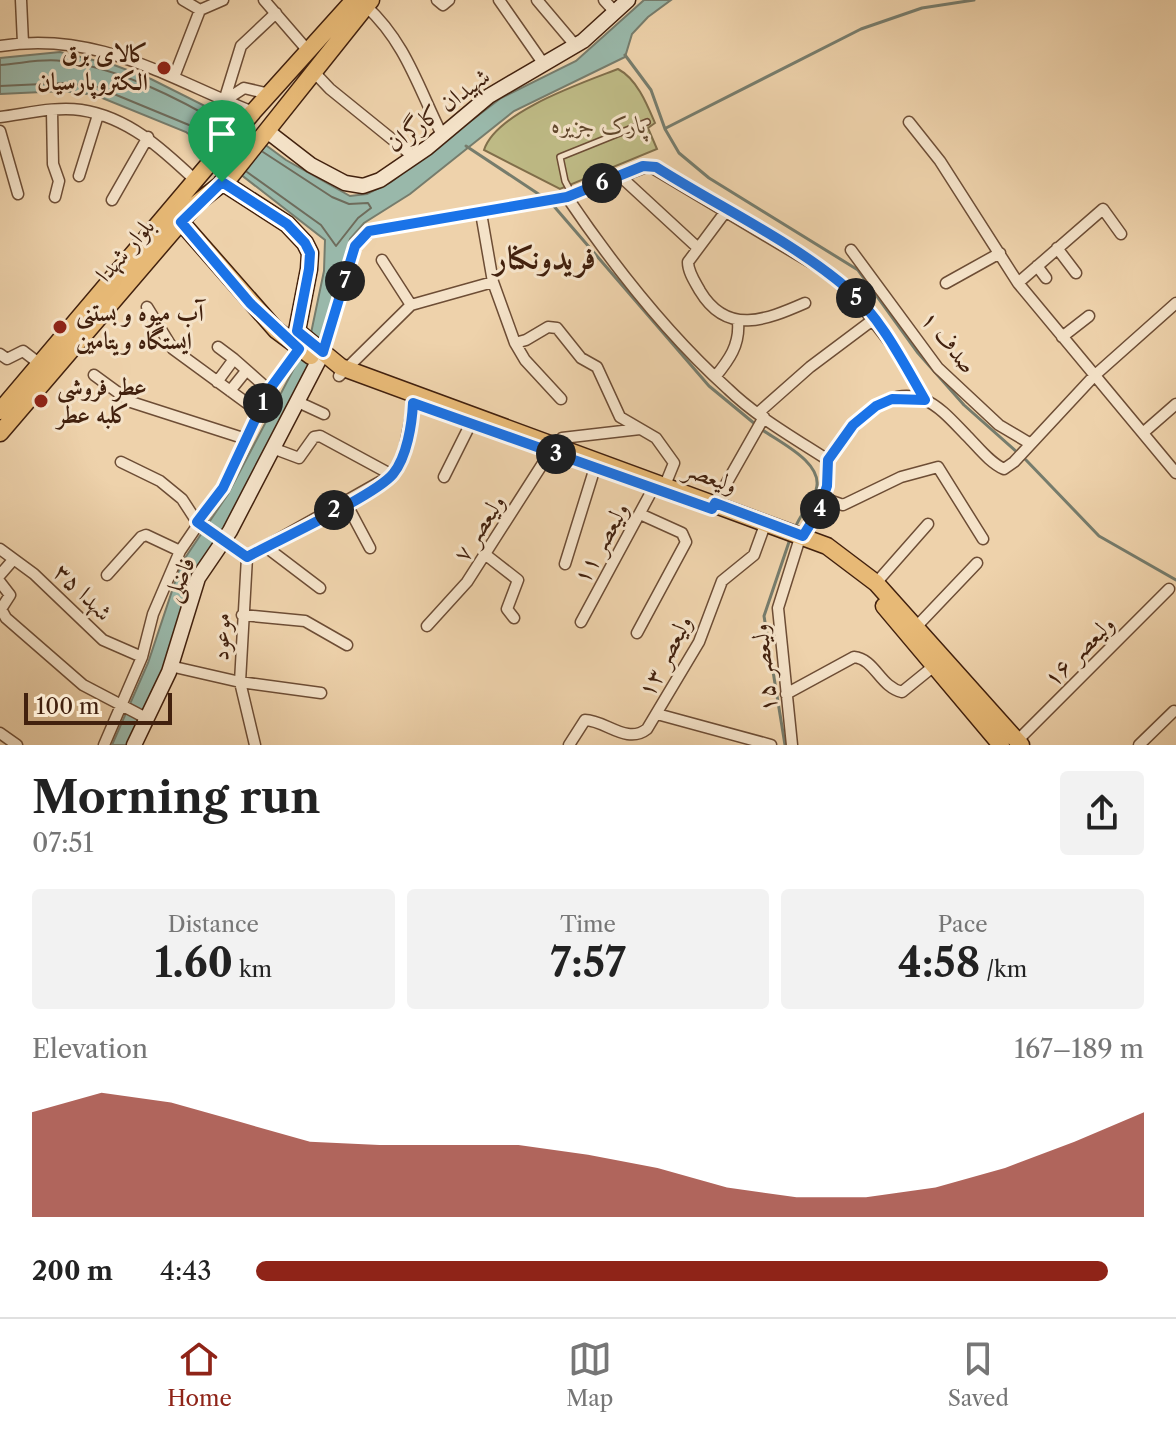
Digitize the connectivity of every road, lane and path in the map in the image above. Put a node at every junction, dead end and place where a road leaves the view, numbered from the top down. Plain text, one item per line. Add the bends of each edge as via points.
1 (21, 0) edge
2 (183, 0) edge
3 (223, 0) edge
4 (264, 0) edge
5 (437, 0) edge
6 (449, 0) edge
7 (499, 0) edge
8 (537, 0) edge
9 (604, 0) edge
10 (628, 0) edge
11 (355, 3) edge
12 (200, 10) junction
13 (615, 12) junction
14 (276, 13) junction
15 (23, 43) junction
16 (575, 45) junction
17 (0, 46) edge
18 (309, 52) junction
19 (543, 63) junction
20 (312, 70) junction
21 (174, 77) junction
22 (270, 94) junction
23 (224, 101) junction
24 (52, 111) junction
25 (253, 112) junction
26 (98, 115) junction
27 (0, 117) edge
28 (647, 122) dead end
29 (909, 122) dead end
30 (0, 131) edge
31 (267, 131) junction
32 (442, 135) junction
33 (148, 137) junction
34 (414, 157) junction
35 (200, 174) junction
36 (79, 176) dead end
37 (620, 176) junction
38 (226, 179) junction
39 (18, 194) dead end
40 (570, 196) junction
41 (55, 197) dead end
42 (112, 200) dead end
43 (726, 211) junction
44 (481, 213) junction
45 (181, 222) junction
46 (1121, 234) dead end
47 (698, 248) junction
48 (1057, 248) junction
49 (851, 250) dead end
50 (1000, 253) junction
51 (382, 260) dead end
52 (1037, 266) junction
53 (1076, 273) dead end
54 (1046, 278) dead end
55 (493, 282) junction
56 (946, 283) dead end
57 (1018, 283) junction
58 (805, 303) dead end
59 (1176, 303) edge
60 (303, 304) junction
61 (411, 305) junction
62 (147, 307) dead end
63 (1089, 316) dead end
64 (874, 319) junction
65 (738, 322) junction
66 (272, 325) junction
67 (77, 332) junction
68 (1062, 337) junction
69 (515, 343) junction
70 (218, 347) dead end
71 (312, 352) junction
72 (0, 354) edge
73 (234, 359) junction
74 (40, 364) junction
75 (246, 371) junction
76 (342, 373) junction
77 (94, 375) dead end
78 (1094, 376) junction
79 (715, 377) junction
80 (217, 382) junction
81 (269, 390) junction
82 (230, 391) junction
83 (561, 399) dead end
84 (414, 400) junction
85 (925, 400) junction
86 (298, 402) junction
87 (1176, 404) edge
88 (0, 411) edge
89 (259, 412) junction
90 (324, 414) dead end
91 (761, 417) junction
92 (473, 420) junction
93 (642, 428) junction
94 (1144, 432) junction
95 (0, 433) edge
96 (246, 439) junction
97 (555, 445) junction
98 (1028, 447) junction
99 (275, 449) junction
100 (828, 460) junction
101 (121, 462) dead end
102 (596, 464) junction
103 (1176, 473) edge
104 (392, 475) junction
105 (444, 477) dead end
106 (659, 487) junction
107 (823, 498) junction
108 (346, 503) junction
109 (713, 506) junction
110 (640, 514) junction
111 (197, 522) junction
112 (928, 524) dead end
113 (765, 525) junction
114 (795, 536) junction
115 (983, 539) dead end
116 (223, 541) junction
117 (266, 547) junction
118 (370, 548) dead end
119 (0, 549) edge
120 (180, 551) junction
121 (486, 555) junction
122 (247, 557) junction
123 (13, 560) junction
124 (977, 563) dead end
125 (565, 564) dead end
126 (0, 575) edge
127 (107, 575) dead end
128 (0, 582) edge
129 (876, 583) junction
130 (320, 588) dead end
131 (1169, 589) dead end
132 (242, 615) junction
133 (514, 618) dead end
134 (581, 622) dead end
135 (427, 626) dead end
136 (917, 626) junction
137 (637, 633) dead end
138 (347, 645) dead end
139 (142, 657) junction
140 (170, 666) junction
141 (934, 666) junction
142 (240, 682) junction
143 (321, 693) dead end
144 (786, 694) junction
145 (121, 705) junction
146 (1174, 711) dead end
147 (657, 714) junction
148 (146, 718) junction
149 (0, 733) edge
150 (139, 742) edge
151 (1013, 744) edge
152 (17, 745) edge
153 (104, 745) edge
154 (255, 745) edge
155 (569, 745) edge
156 (771, 745) edge
157 (792, 745) edge
158 (1139, 745) edge

1 - 15 street
2 - 12 street
3 - 12 street
4 - 14 street
5 - 6 street via 443,5
7 - 19 street
8 - 16 street
9 - 13 street
10 - 13 street, شهیدان کارگران
11 - 18 main road, بلوار شهدا
11 - 20 main road, بلوار شهدا
11 - 32 street via 389,27 403,47
12 - 21 street
13 - 16 street, شهیدان کارگران
14 - 18 street
14 - 23 street via 241,46
15 - 17 street
15 - 21 street via 68,42 118,54
16 - 19 street, شهیدان کارگران
18 - 22 main road, بلوار شهدا
19 - 32 street, شهیدان کارگران via 489,96
20 - 31 main road, بلوار شهدا
20 - 34 street
21 - 23 street
22 - 23 street via 244,88
22 - 25 main road, بلوار شهدا
23 - 25 street
24 - 26 street via 80,109
24 - 27 street
24 - 41 street via 53,164 59,181
25 - 35 main road, بلوار شهدا
26 - 33 street
26 - 36 street
28 - 40 lane via 560,157
29 - 50 street
30 - 39 street
31 - 34 street, شهیدان کارگران via 345,183 363,186 380,180
31 - 38 main road, بلوار شهدا
32 - 34 street, شهیدان کارگران
33 - 35 street
33 - 42 street
35 - 67 main road, بلوار شهدا
37 - 40 street
37 - 43 street via 643,166 656,167
37 - 47 street
38 - 45 main road, بلوار شهدا
38 - 60 main road via 300,234 310,253
40 - 44 street
40 - 79 street via 624,274
43 - 47 street
43 - 64 street via 820,268
44 - 55 street
44 - 71 street via 361,236
45 - 66 main road, ولیعصر
45 - 67 main road, بلوار شهدا
46 - 48 street via 1103,209
47 - 65 street via 688,262 691,274 723,317
48 - 52 street
48 - 53 street
49 - 98 street, صدف ۱ via 938,368
50 - 56 street
50 - 57 street
51 - 61 street
52 - 54 street
52 - 57 street
55 - 61 street
55 - 69 street
57 - 68 street
58 - 65 street via 768,320
59 - 78 street
60 - 66 main road via 290,319
60 - 71 main road via 297,331
61 - 76 street
62 - 80 street via 173,349
63 - 68 street
64 - 85 street
64 - 91 street via 810,367
65 - 79 street via 731,358
66 - 71 main road, ولیعصر
67 - 74 main road, بلوار شهدا
67 - 95 main road, بلوار شهدا
68 - 78 street
69 - 83 street
69 - 93 street via 557,328 601,373 620,417
70 - 73 street
71 - 76 main road, ولیعصر
71 - 81 street
71 - 86 street, فاضلی
72 - 74 street via 7,359 23,351
73 - 75 street
73 - 80 street
74 - 88 main road, بلوار شهدا
75 - 81 street
75 - 82 street
76 - 84 main road, ولیعصر
77 - 96 street via 131,402
78 - 94 street
78 - 98 street
79 - 91 street
80 - 82 street
81 - 89 street
82 - 89 street
84 - 92 main road, ولیعصر
84 - 104 street via 403,457
85 - 98 street via 999,467 1004,469
85 - 100 street via 906,397 876,406 853,425
86 - 90 street
86 - 99 street, فاضلی
87 - 94 street
89 - 96 street
91 - 100 street
91 - 109 street
92 - 97 main road, ولیعصر
92 - 105 street
93 - 97 street
93 - 106 street via 674,463
94 - 103 street
96 - 111 street via 223,488
97 - 102 main road, ولیعصر
97 - 121 street, ولیعصر ۷
99 - 104 street via 299,458 320,436
99 - 116 street, فاضلی
100 - 107 street
101 - 111 street via 160,481 182,499
102 - 106 main road, ولیعصر
102 - 125 street
104 - 108 street
106 - 109 main road, ولیعصر
106 - 110 street, ولیعصر ۱۱
107 - 114 street, ولیعصر ۱۵
107 - 115 street via 843,505 901,477 938,467
108 - 117 street
108 - 118 street
109 - 113 main road, ولیعصر
110 - 134 street, ولیعصر ۱۱
110 - 137 street via 682,533 686,542
111 - 116 street
111 - 120 street
112 - 129 street
113 - 114 main road, ولیعصر
113 - 147 street, ولیعصر ۱۳ via 754,555 722,581 699,642
114 - 129 main road, ولیعصر via 853,563
114 - 141 main road, ولیعصر via 848,568
114 - 144 street, ولیعصر ۱۵ via 778,608
116 - 122 street
116 - 140 street, فاضلی via 198,578
117 - 122 street
117 - 130 street
119 - 123 street, شهدا ۳۵
120 - 127 street via 146,535
120 - 139 street via 153,614
121 - 133 street via 518,580 507,609
121 - 135 street, ولیعصر ۷
122 - 132 street, موعود
123 - 126 street
123 - 139 street, شهدا ۳۵ via 103,640
124 - 136 street
128 - 145 street via 10,593 1,609 6,618 83,685
129 - 136 main road, ولیعصر
131 - 151 street, ولیعصر ۱۶
132 - 138 street via 305,621
132 - 142 street, موعود
136 - 151 main road, ولیعصر
139 - 145 street
140 - 142 street
140 - 148 street, فاضلی
141 - 144 street via 902,692 888,686 865,659 854,657
141 - 151 main road, ولیعصر
142 - 143 street
142 - 154 street, موعود
144 - 157 street, ولیعصر ۱۵
145 - 148 street
145 - 153 street
146 - 158 street
147 - 155 street, ولیعصر ۱۳ via 647,729 633,735 585,720
147 - 156 street
148 - 150 street, فاضلی
149 - 152 street

